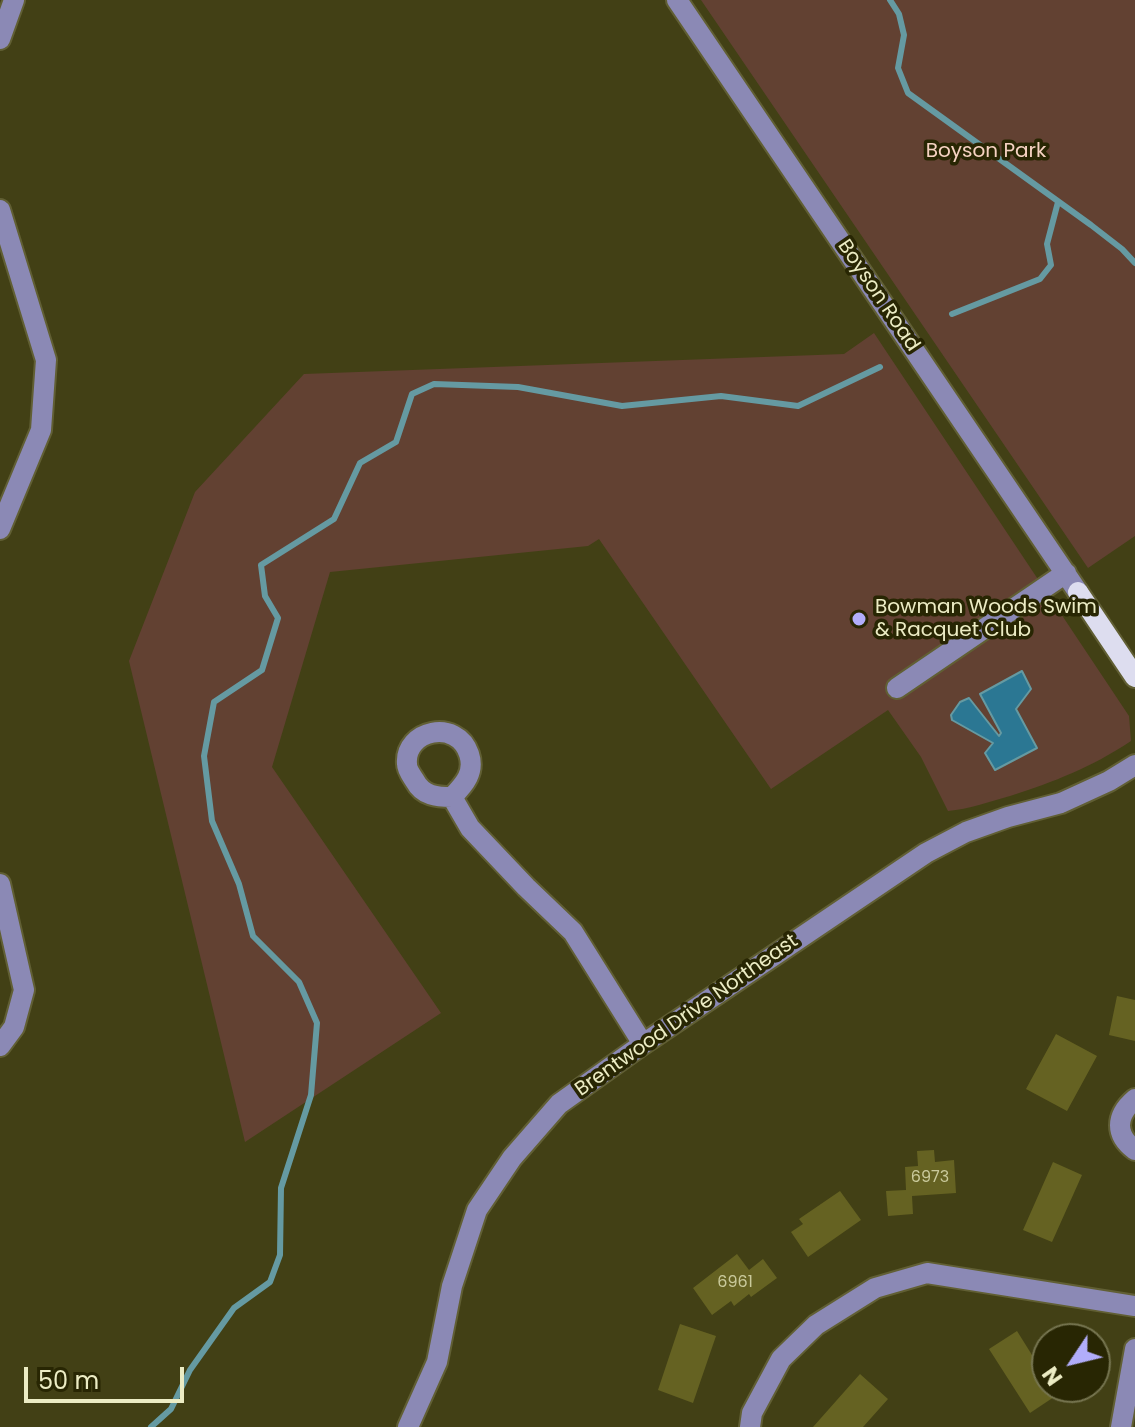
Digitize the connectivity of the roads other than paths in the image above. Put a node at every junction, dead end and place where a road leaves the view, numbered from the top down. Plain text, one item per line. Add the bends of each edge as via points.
1 (14, 0) edge
2 (677, 0) edge
3 (0, 39) edge
4 (0, 210) edge
5 (0, 529) edge
6 (1066, 573) junction
7 (1078, 592) joint
8 (1135, 677) edge
9 (897, 688) dead end
10 (1135, 765) edge
11 (452, 797) dead end
12 (0, 884) edge
13 (643, 1044) junction
14 (0, 1046) edge
15 (1135, 1099) edge
16 (1135, 1150) edge
17 (1135, 1306) edge
18 (1135, 1349) edge
19 (408, 1427) edge
20 (750, 1427) edge
21 (1121, 1427) edge

1 - 3 street
2 - 6 street, Boyson Road
4 - 5 street via 46,360 41,430
6 - 7 street, Boyson Road
6 - 9 street
7 - 8 main road
10 - 13 street, Brentwood Drive Northeast via 1061,803 966,832 926,853
11 - 13 street via 470,828 573,932
12 - 14 street via 24,990 14,1027
13 - 19 street, Brentwood Drive Northeast via 559,1104 512,1158 477,1210 452,1286 437,1362
15 - 16 street via 1124,1108 1120,1125 1123,1140
17 - 20 street via 927,1273 875,1288 816,1325 781,1359
18 - 21 street

